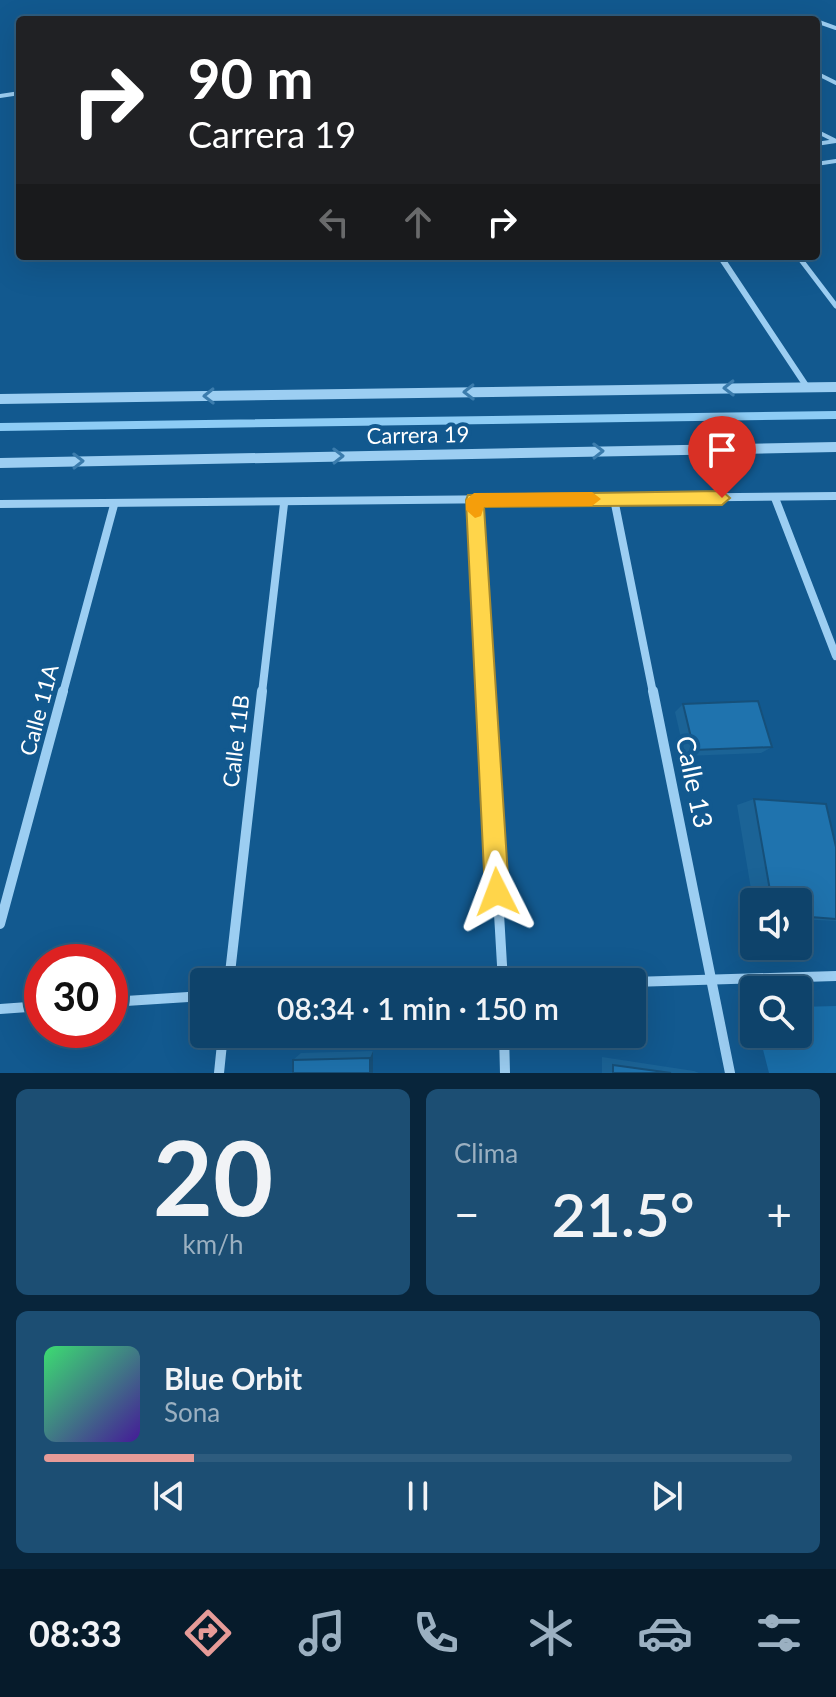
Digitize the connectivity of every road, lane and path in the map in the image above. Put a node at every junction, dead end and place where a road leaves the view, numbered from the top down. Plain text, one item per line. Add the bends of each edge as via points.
1 (723, 260) edge
2 (801, 260) edge
3 (836, 306) edge
4 (807, 387) junction
5 (836, 387) edge
6 (0, 399) edge
7 (836, 447) edge
8 (0, 463) edge
9 (836, 496) edge
10 (775, 498) junction
11 (614, 499) junction
12 (474, 500) junction
13 (0, 504) edge
14 (284, 504) junction
15 (114, 505) junction
16 (836, 656) edge
17 (0, 924) edge
18 (231, 968) edge
19 (502, 968) edge
20 (836, 976) edge
21 (712, 978) junction
22 (646, 981) edge
23 (190, 997) edge
24 (128, 1001) edge
25 (24, 1007) edge
26 (0, 1009) edge
27 (222, 1048) edge
28 (504, 1048) edge
29 (219, 1073) edge
30 (505, 1073) edge
31 (730, 1073) edge

1 - 4 street
2 - 3 lane
4 - 5 street, Carrera 19
4 -> 6 street, Carrera 19
8 -> 7 street, Carrera 19
9 - 10 street
10 - 11 street
10 - 16 street
11 - 12 street
11 - 21 street, Calle 13
12 - 14 street
12 - 19 street
13 - 15 street
14 - 15 street
14 - 18 street, Calle 11B
15 - 17 street, Calle 11A
20 - 21 street
21 - 22 street
21 - 31 street, Calle 13
23 - 24 street
25 - 26 street
27 - 29 street
28 - 30 street

